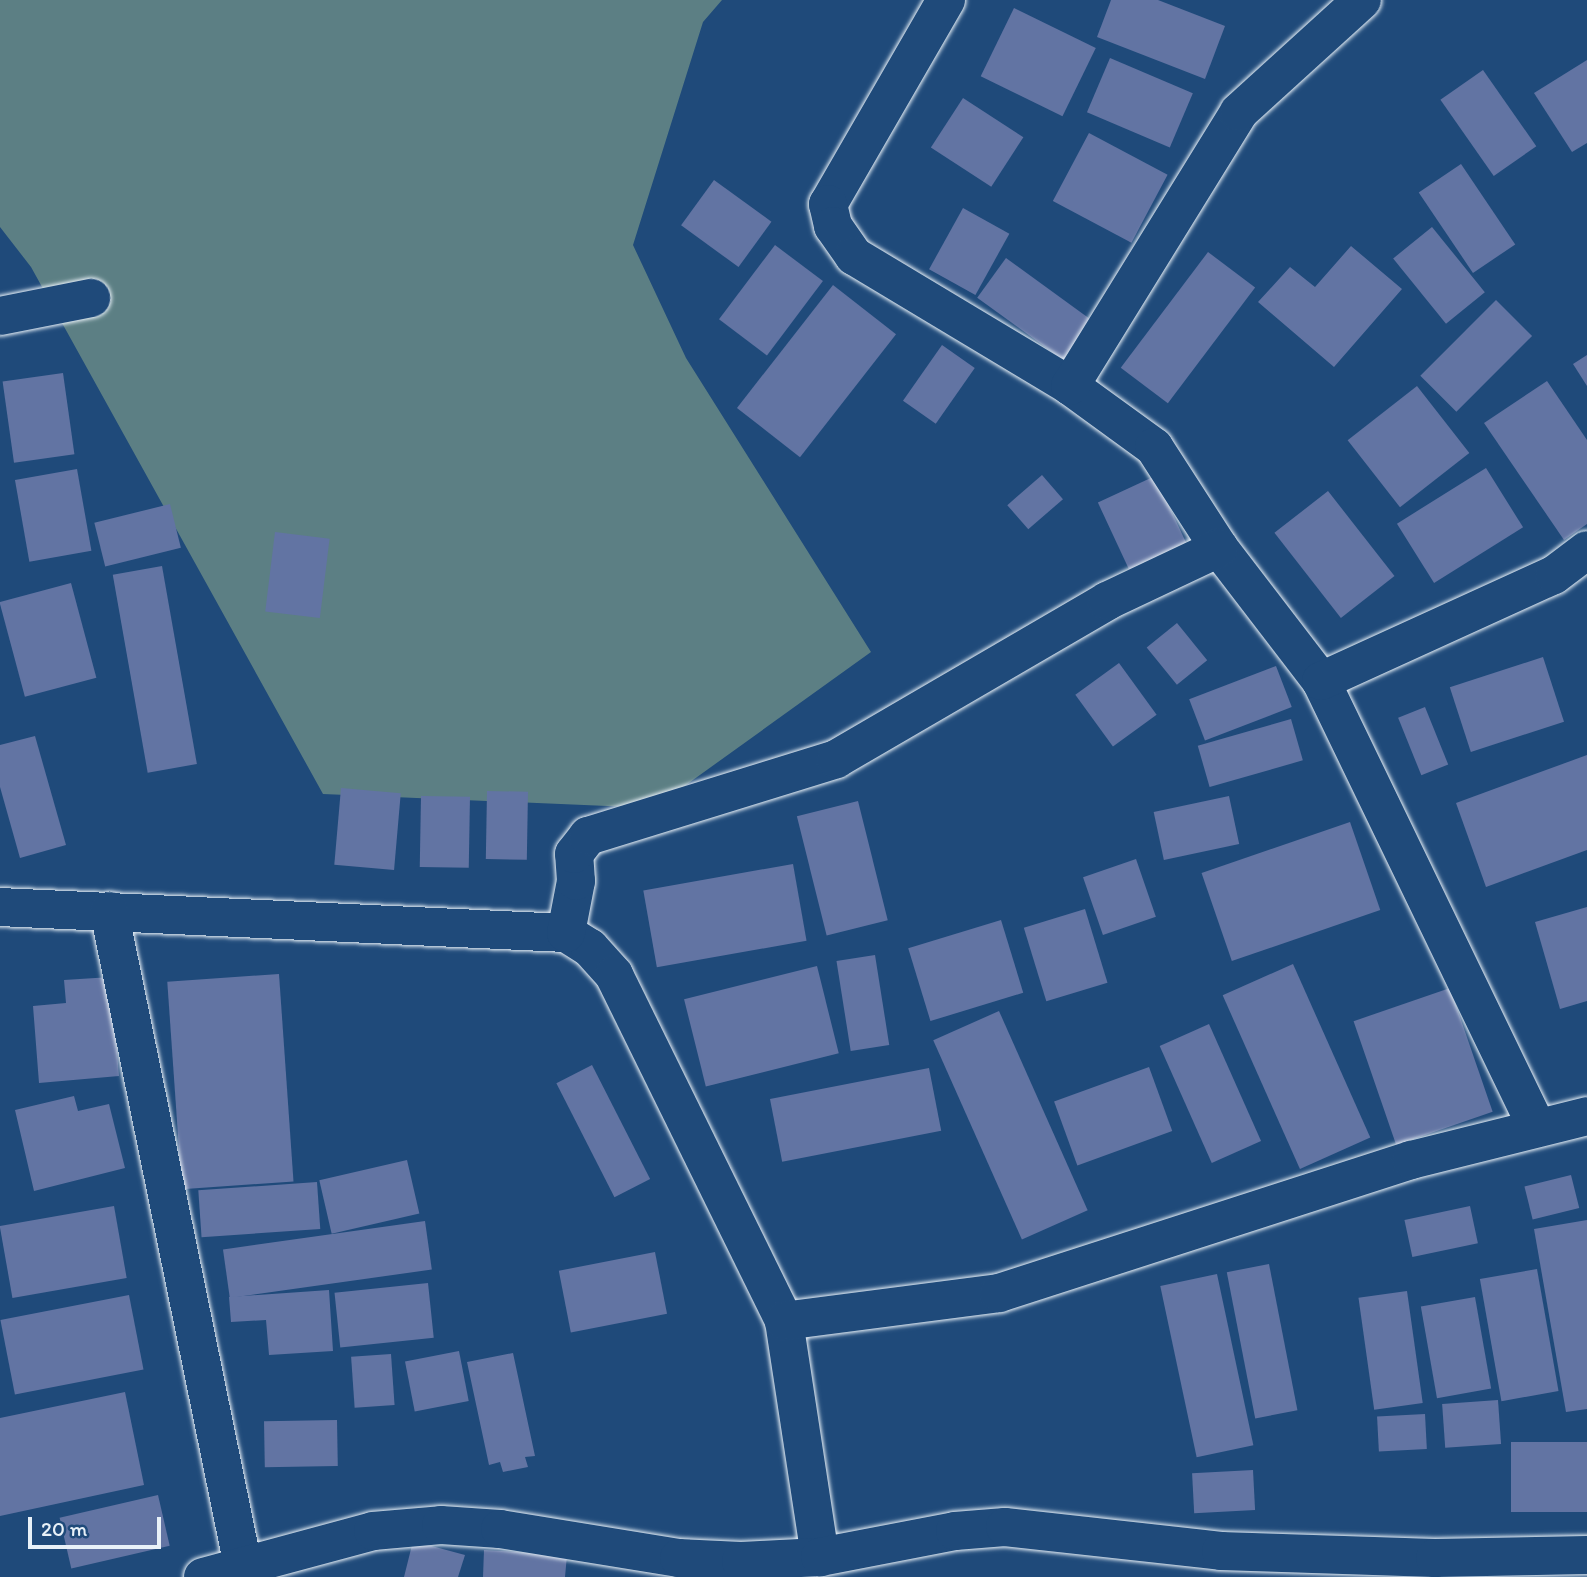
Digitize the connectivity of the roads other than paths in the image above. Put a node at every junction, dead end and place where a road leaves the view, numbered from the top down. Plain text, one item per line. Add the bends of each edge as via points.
1 (946, 0) edge
2 (1362, 0) edge
3 (91, 298) dead end
4 (0, 316) edge
5 (1070, 386) junction
6 (1219, 548) junction
7 (1587, 550) edge
8 (1321, 681) junction
9 (0, 907) edge
10 (109, 911) junction
11 (566, 933) junction
12 (1587, 1116) edge
13 (1536, 1126) junction
14 (784, 1321) junction
15 (1587, 1555) edge
16 (820, 1557) junction
17 (243, 1566) junction
18 (203, 1577) edge

1 - 5 street via 828,204 833,226 854,256
2 - 5 street via 1239,112
3 - 4 street
5 - 6 street via 1154,447
6 - 8 street
6 - 11 street via 1107,601 836,759 589,836 574,854 576,880
7 - 8 street via 1554,575
8 - 13 street
9 - 10 street
10 - 11 street
10 - 17 street
11 - 14 street via 590,948 614,975
12 - 13 street
13 - 14 street via 1410,1160 999,1293
14 - 16 street
15 - 16 street via 1435,1558 1221,1552 1005,1527 955,1531
16 - 17 street via 679,1558 500,1529 441,1525 373,1531
17 - 18 street

